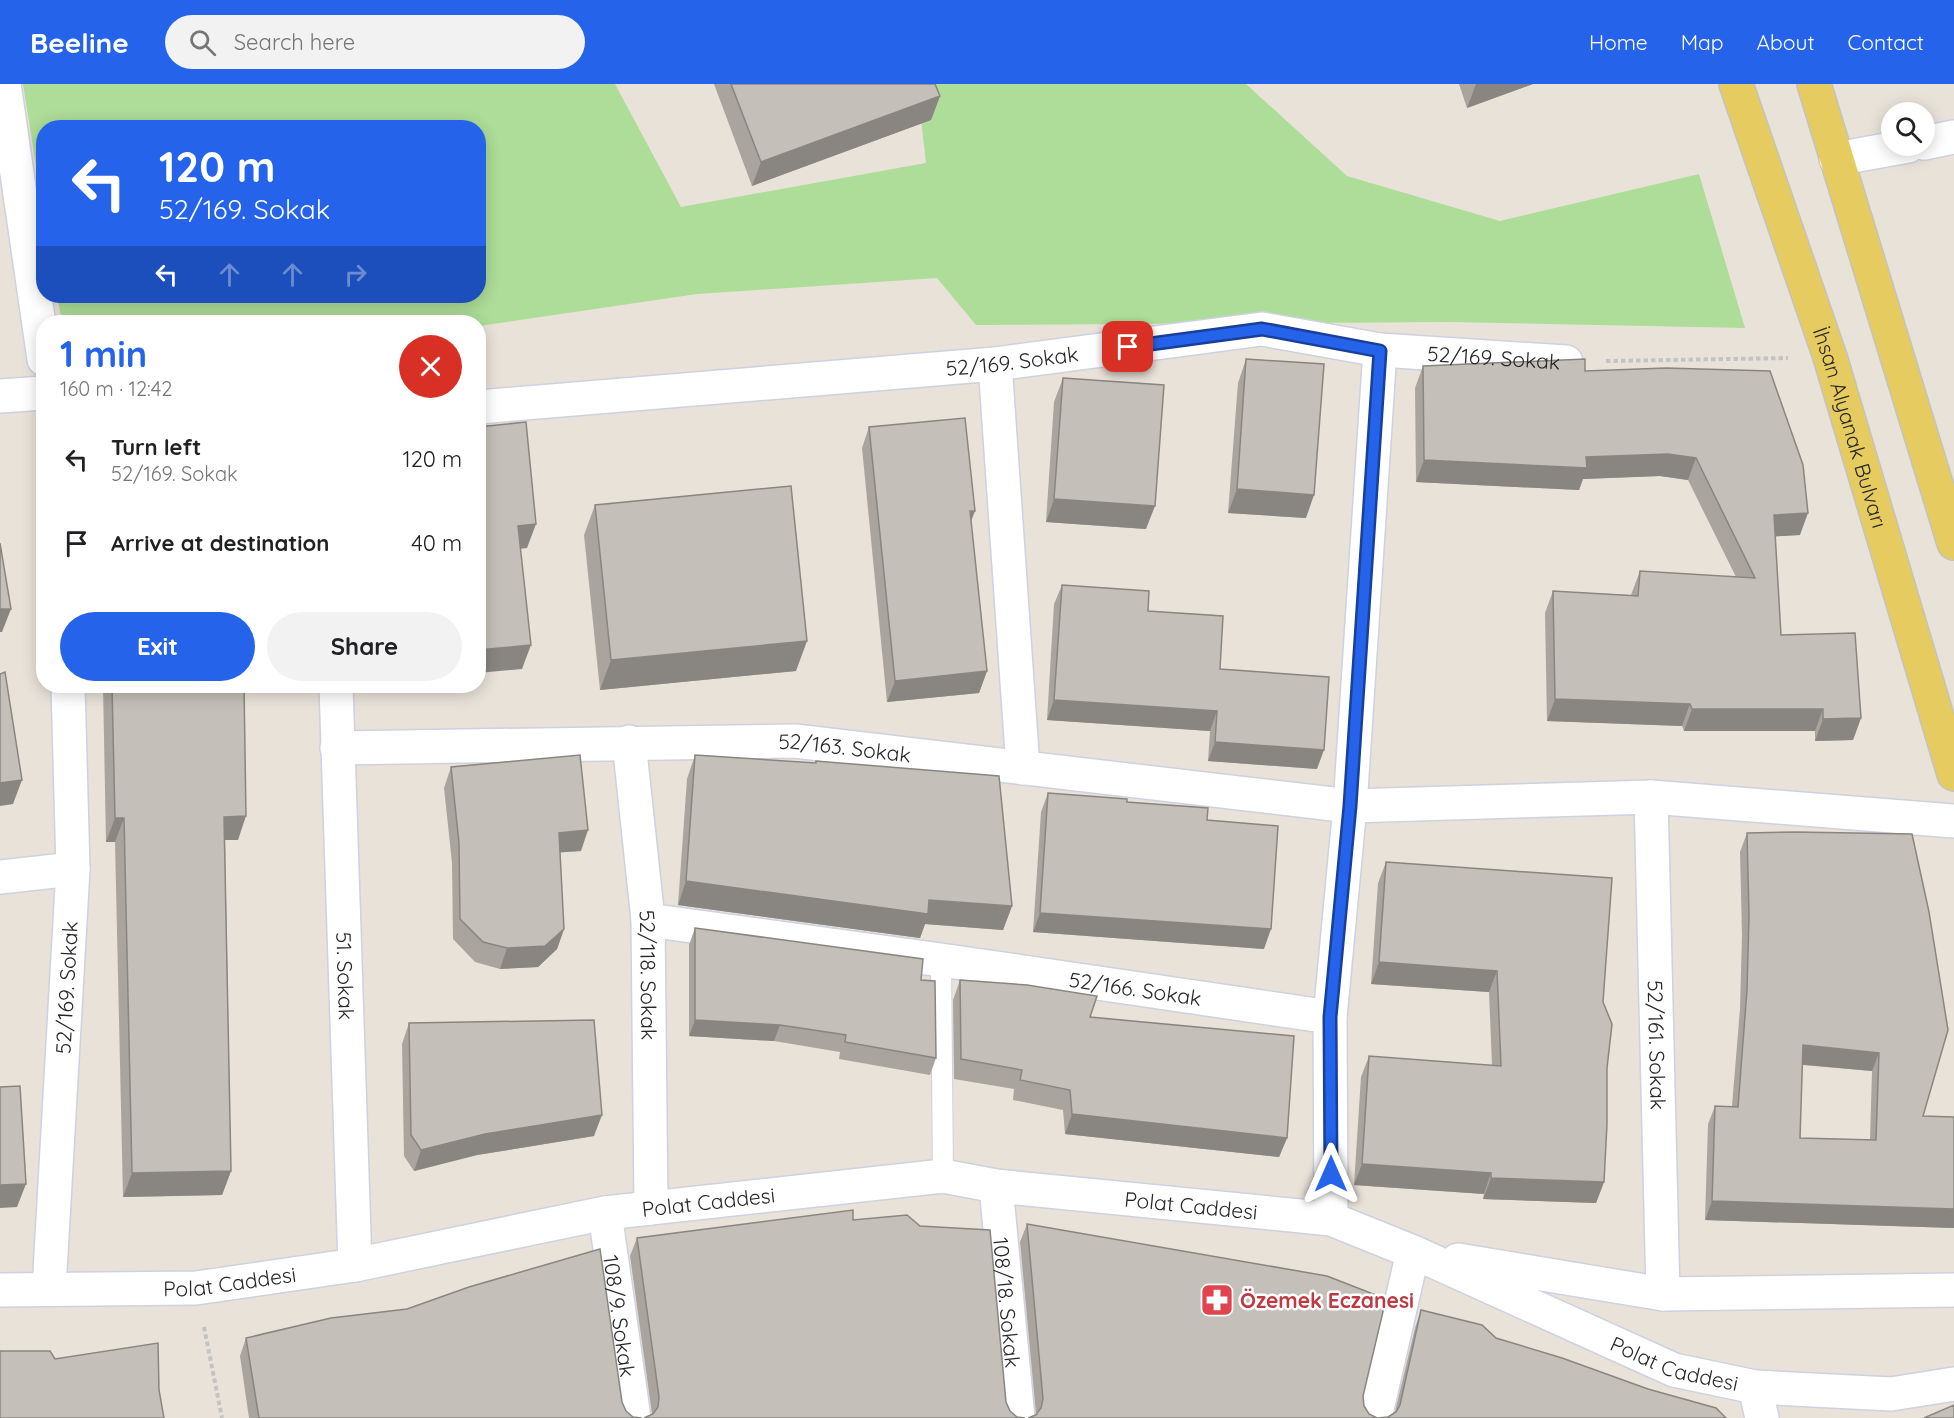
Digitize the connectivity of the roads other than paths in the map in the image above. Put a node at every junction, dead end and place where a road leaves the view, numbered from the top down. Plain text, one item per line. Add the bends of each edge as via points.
1 (4, 84) edge
2 (1736, 84) edge
3 (1814, 84) edge
4 (1954, 137) edge
5 (1935, 141) edge
6 (1881, 151) edge
7 (1836, 159) junction
8 (38, 315) edge
9 (1380, 351) junction
10 (1566, 362) edge
11 (995, 364) junction
12 (36, 394) edge
13 (0, 396) edge
14 (486, 406) edge
15 (1954, 543) edge
16 (68, 693) edge
17 (336, 693) edge
18 (629, 742) junction
19 (337, 748) junction
20 (1023, 768) junction
21 (1954, 774) edge
22 (1651, 797) junction
23 (1350, 806) junction
24 (1954, 821) edge
25 (73, 869) junction
26 (0, 877) edge
27 (648, 920) junction
28 (941, 960) junction
29 (1330, 1017) junction
30 (943, 1176) junction
31 (996, 1186) junction
32 (651, 1208) junction
33 (605, 1212) junction
34 (1331, 1219) junction
35 (1413, 1252) junction
36 (355, 1265) junction
37 (49, 1289) junction
38 (0, 1290) edge
39 (1954, 1290) edge
40 (1663, 1294) junction
41 (1954, 1384) edge
42 (1753, 1402) edge
43 (634, 1418) edge
44 (1018, 1418) edge
45 (1375, 1418) edge
46 (1762, 1418) edge

1 - 8 street
2 - 21 main road, İhsan Alyanak Bulvarı via 1830,357
3 - 7 main road
4 - 5 street
6 - 7 street
7 - 15 main road
9 - 10 street, 52/169. Sokak
9 - 11 street, 52/169. Sokak via 1262,329
9 - 23 street
11 - 14 street, 52/169. Sokak
11 - 20 street
12 - 13 street
16 - 25 street, 52/169. Sokak
17 - 19 street, 51. Sokak
18 - 19 street, 52/163. Sokak
18 - 20 street, 52/163. Sokak via 795,741
18 - 27 street, 52/118. Sokak
19 - 36 street, 51. Sokak
20 - 23 street, 52/163. Sokak
22 - 23 street
22 - 24 street
22 - 40 street, 52/161. Sokak
23 - 29 street
25 - 26 street
25 - 37 street, 52/169. Sokak
27 - 28 street, 52/166. Sokak
27 - 32 street, 52/118. Sokak
28 - 29 street, 52/166. Sokak
28 - 30 lane
29 - 34 street
30 - 31 street, Polat Caddesi
30 - 32 street, Polat Caddesi
31 - 34 street, Polat Caddesi
31 - 44 street, 108/18. Sokak
32 - 33 street, Polat Caddesi
33 - 36 street, Polat Caddesi
33 - 43 street, 108/9. Sokak
34 - 35 street, Polat Caddesi
35 - 40 street, Polat Caddesi
35 - 42 street, Polat Caddesi
35 - 45 street
36 - 37 street, Polat Caddesi via 196,1288
37 - 38 street, Polat Caddesi
39 - 40 street, Polat Caddesi
41 - 42 street, Polat Caddesi via 1891,1394
42 - 46 street

